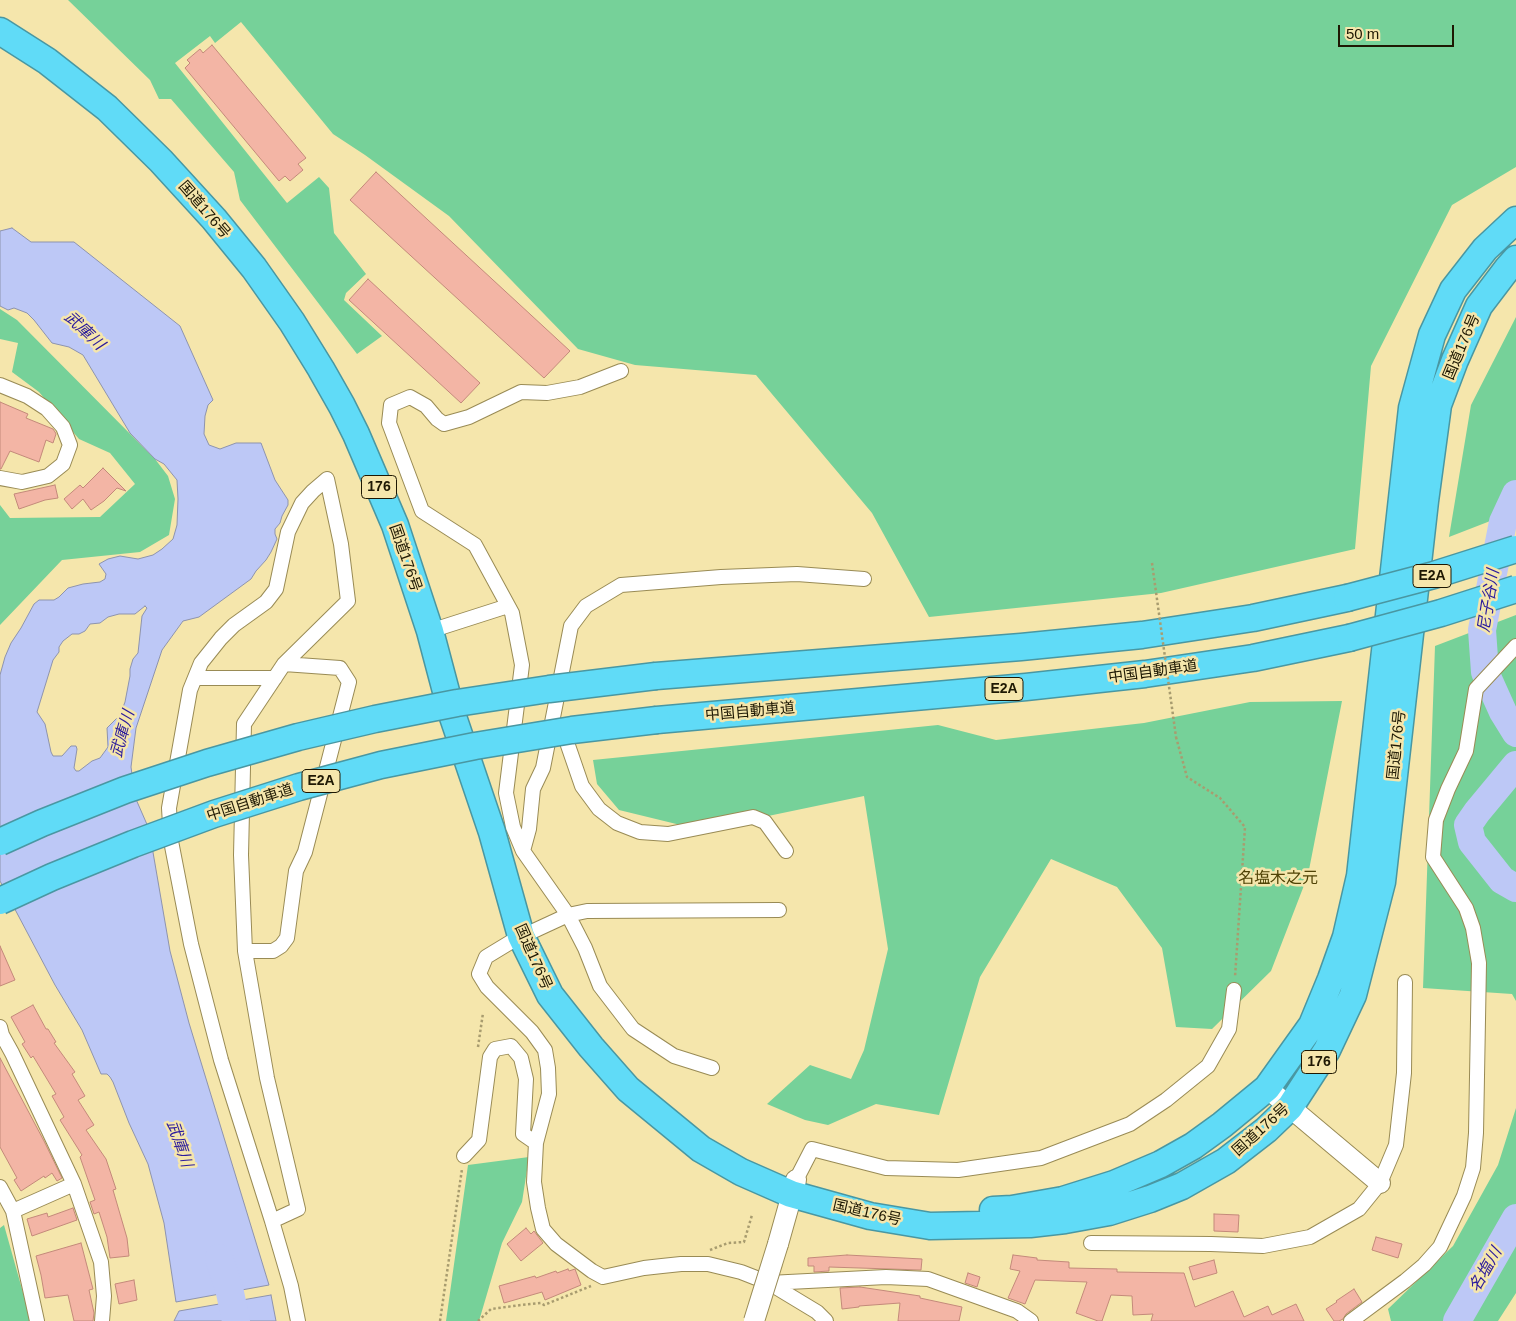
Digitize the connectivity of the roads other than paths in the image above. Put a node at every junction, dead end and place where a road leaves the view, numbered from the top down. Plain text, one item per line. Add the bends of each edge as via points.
1 (0, 31) edge
2 (1516, 220) edge
3 (1516, 259) edge
4 (620, 371) dead end
5 (0, 385) edge
6 (0, 478) edge
7 (1516, 549) edge
8 (864, 579) dead end
9 (1516, 589) edge
10 (508, 606) junction
11 (430, 631) junction
12 (1516, 646) edge
13 (284, 664) junction
14 (195, 678) junction
15 (275, 678) junction
16 (555, 708) junction
17 (0, 842) edge
18 (523, 851) junction
19 (786, 851) dead end
20 (0, 901) edge
21 (779, 910) dead end
22 (568, 915) junction
23 (521, 936) junction
24 (246, 951) junction
25 (1405, 982) dead end
26 (1234, 990) road end
27 (0, 1027) edge
28 (712, 1068) dead end
29 (1267, 1088) junction
30 (1290, 1107) junction
31 (536, 1142) junction
32 (464, 1156) dead end
33 (1380, 1183) junction
34 (74, 1184) junction
35 (0, 1187) edge
36 (794, 1188) junction
37 (12, 1211) junction
38 (272, 1221) junction
39 (1091, 1243) dead end
40 (769, 1283) junction
41 (37, 1321) edge
42 (102, 1321) edge
43 (298, 1321) edge
44 (754, 1321) edge
45 (826, 1321) edge
46 (1031, 1321) edge
47 (1351, 1321) edge

1 - 11 highway, 国道176号 / 176 via 47,61 108,108 214,219 260,276 321,369 356,434 394,524
2 - 29 highway, 国道176号 / 176 via 1485,249 1453,290 1432,335 1412,408 1358,885 1346,937 1312,1024
3 - 30 highway, 国道176号 / 176 via 1479,306 1438,405 1382,882 1353,995 1327,1050
4 - 10 street via 580,387 547,393 521,392 469,417 444,424 426,406 410,397 391,405 389,423 422,511 475,545
5 - 6 street via 47,409 62,427 70,445 63,464 48,476 22,482
7 - 17 highway, E2A, bridge via 1347,598 1253,618 1142,635 1021,648 656,676 457,703 298,737 207,763 126,790
8 - 16 street via 797,574 722,576 621,585 586,606 571,626
9 - 20 highway, 中国自動車道 / E2A, bridge via 1349,638 1253,658 1026,687 572,730 381,765 214,814 133,844
10 - 11 street
10 - 18 street via 522,665 506,793 513,827
11 - 23 highway, 国道176号 / 176 via 452,714 492,832
12 - 47 street via 1476,688 1466,750 1436,820 1433,857 1466,908 1479,962 1473,1168 1440,1247 1405,1281
13 - 14 street via 348,600 341,544 327,479 302,503 288,532 276,589 266,602 221,638 201,662
13 - 15 street
13 - 24 street via 340,668 349,682 306,852 296,871 287,938 273,951
14 - 15 street
14 - 38 street via 188,699 169,808 171,841 221,1060
15 - 24 street via 244,724 242,855
16 - 18 street via 543,768 533,788
16 - 19 street via 582,786 599,809 618,823 640,832 668,834 753,816 766,822
18 - 22 street
21 - 22 street via 588,911
22 - 23 street
22 - 28 street via 600,986 633,1029 674,1056
23 - 31 street via 486,958 479,974 486,987 532,1032 544,1050 549,1094
23 - 36 highway, 国道176号 / 176 via 550,995 591,1047 694,1125
24 - 38 street via 267,1078 298,1210
25 - 33 street via 1404,1073 1396,1145
26 - 36 street via 1228,1029 1208,1066 1130,1124 1042,1158 958,1170 886,1168 812,1149
27 - 34 street
29 - 30 street
29 - 36 highway, 国道176号 / 176 via 1193,1146 1161,1164 1114,1184 1063,1200 1012,1209 946,1212
30 - 33 street
30 - 36 highway, 国道176号 / 176 via 1226,1161 1182,1186 1100,1214 1030,1224 930,1226 870,1216
31 - 32 street via 522,1134 526,1078 522,1058 511,1046 495,1049 490,1057 480,1140
31 - 40 street via 534,1182 543,1229 556,1244 592,1271 603,1277 644,1268 708,1264
33 - 39 street via 1359,1209 1310,1237 1263,1246
34 - 37 street
34 - 42 street via 102,1262
35 - 37 street
36 - 44 street, bridge
37 - 41 street
38 - 43 street
40 - 45 street
40 - 46 street via 886,1277 928,1279 1017,1311

